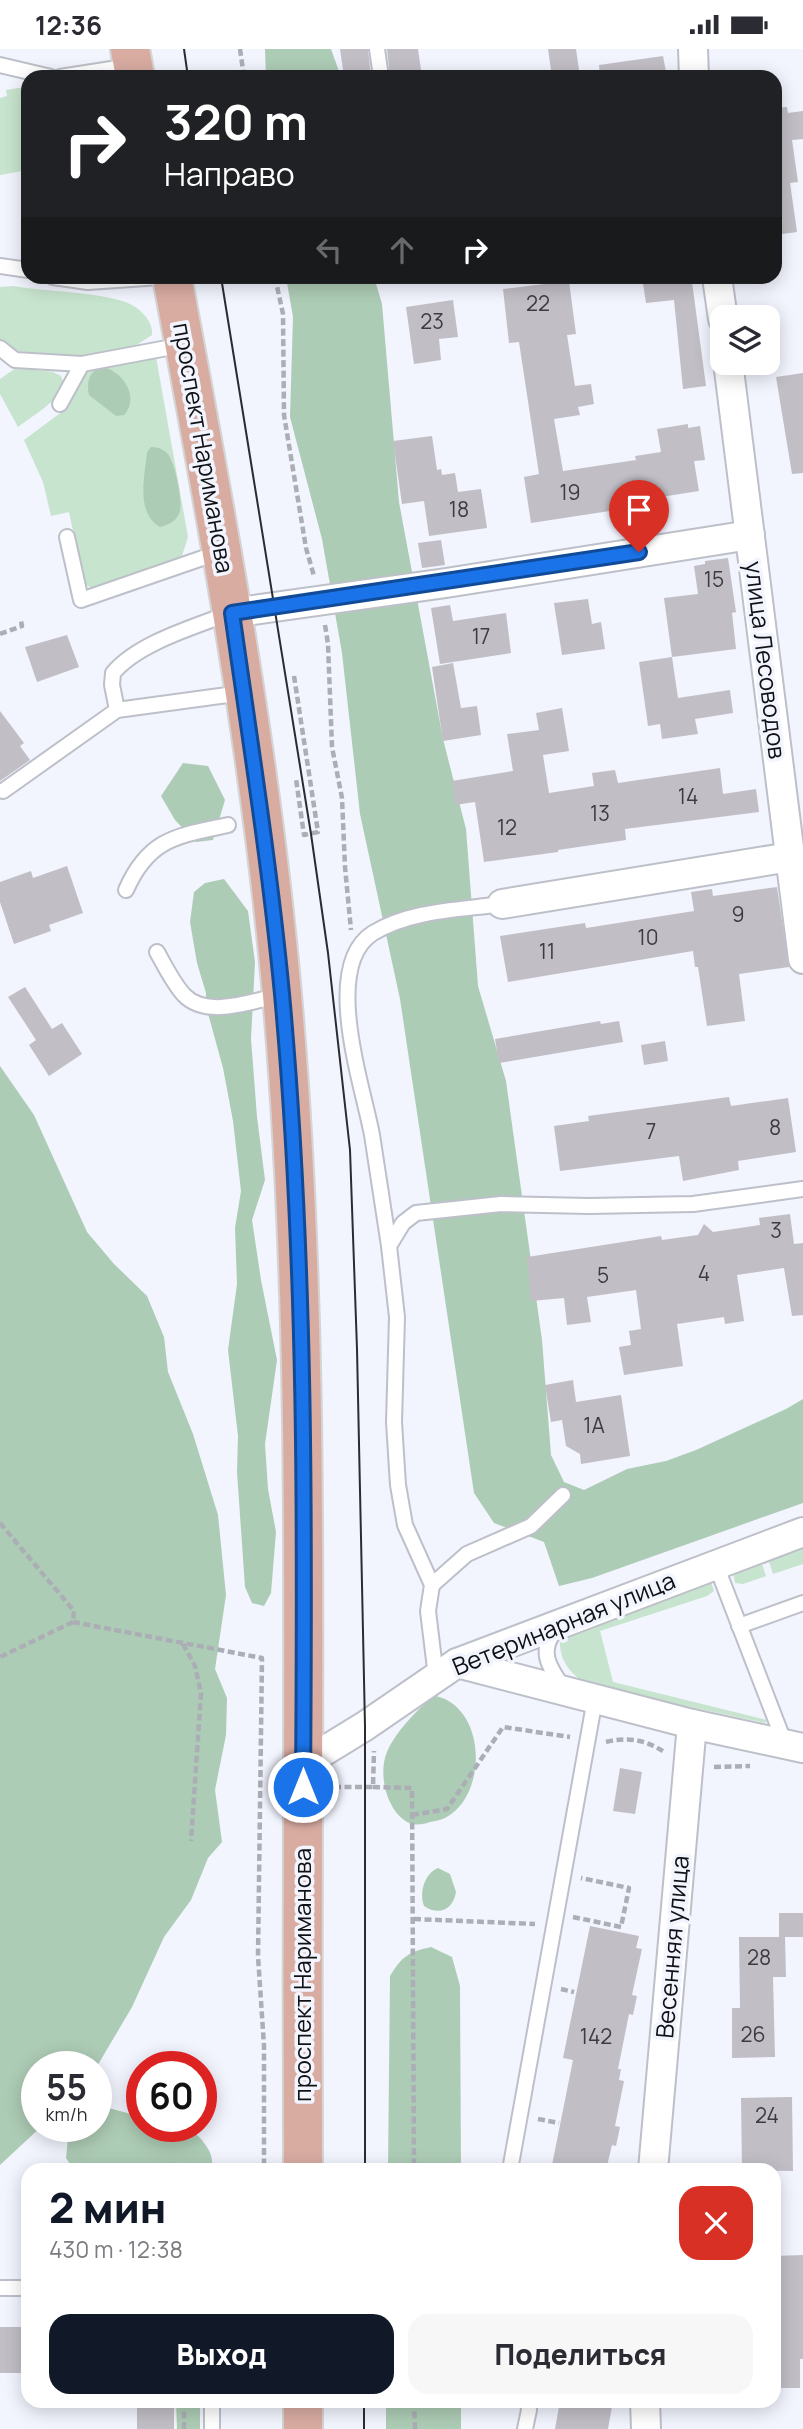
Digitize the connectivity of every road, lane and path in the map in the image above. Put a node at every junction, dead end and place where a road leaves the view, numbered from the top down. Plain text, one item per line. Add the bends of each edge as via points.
1 (240, 49) edge
2 (377, 49) edge
3 (693, 49) edge
4 (132, 64) edge
5 (0, 65) edge
6 (21, 70) edge
7 (99, 70) edge
8 (243, 70) edge
9 (380, 70) edge
10 (694, 70) edge
11 (0, 266) edge
12 (21, 269) edge
13 (173, 284) edge
14 (719, 284) edge
15 (721, 305) edge
16 (184, 344) junction
17 (0, 348) edge
18 (82, 364) junction
19 (730, 375) edge
20 (60, 404) dead end
21 (750, 535) junction
22 (66, 537) dead end
23 (221, 552) junction
24 (232, 613) junction
25 (21, 621) dead end
26 (0, 634) edge
27 (294, 676) dead end
28 (243, 692) junction
29 (117, 711) junction
30 (296, 779) dead end
31 (3, 791) dead end
32 (228, 825) dead end
33 (790, 857) junction
34 (126, 890) dead end
35 (502, 904) joint
36 (157, 952) dead end
37 (803, 959) edge
38 (282, 995) junction
39 (803, 1189) edge
40 (389, 1246) junction
41 (563, 1495) dead end
42 (0, 1523) edge
43 (803, 1532) edge
44 (716, 1565) junction
45 (432, 1585) junction
46 (803, 1603) edge
47 (73, 1622) junction
48 (561, 1623) junction
49 (739, 1626) junction
50 (183, 1643) junction
51 (0, 1657) edge
52 (446, 1670) junction
53 (566, 1691) junction
54 (595, 1699) junction
55 (692, 1724) junction
56 (794, 1746) edge
57 (303, 1764) junction
58 (260, 1787) junction
59 (271, 1787) dead end
60 (373, 1787) dead end
61 (191, 1841) dead end
62 (569, 1876) dead end
63 (259, 1898) junction
64 (269, 1898) dead end
65 (567, 1916) dead end
66 (414, 1919) junction
67 (555, 1925) junction
68 (530, 2117) dead end
69 (559, 2123) dead end
70 (264, 2163) edge
71 (303, 2163) edge
72 (414, 2163) edge
73 (511, 2163) edge
74 (654, 2163) edge
75 (0, 2288) edge
76 (21, 2288) edge
77 (184, 2408) edge
78 (212, 2408) edge
79 (303, 2408) edge
80 (415, 2408) edge
81 (529, 2408) edge
82 (645, 2408) edge
83 (184, 2429) edge
84 (212, 2429) edge
85 (303, 2429) edge
86 (415, 2429) edge
87 (526, 2429) edge
88 (646, 2429) edge

1 - 8 path
2 - 9 lane
3 - 10 street
4 - 7 lane
5 - 6 lane
11 - 12 lane
13 - 16 main road, проспект Нариманова
14 - 15 street
16 - 18 lane
16 - 23 main road, проспект Нариманова
17 - 18 lane via 15,360
18 - 20 lane
19 - 21 street, улица Лесоводов
21 - 24 street
21 - 33 street, улица Лесоводов
22 - 23 lane via 81,600
23 - 24 main road, проспект Нариманова
24 - 28 main road, проспект Нариманова
24 - 29 lane via 154,644 123,662 113,673
25 - 26 path via 22,626
27 - 30 path via 318,832 304,835
28 - 29 lane
28 - 38 main road, проспект Нариманова
29 - 31 lane
32 - 34 lane via 176,837 148,854
33 - 35 street
33 - 37 street, улица Лесоводов
35 - 40 lane via 414,916 372,934 353,955 347,1019
36 - 38 lane via 180,991 198,1005 212,1008
38 - 57 main road, проспект Нариманова via 302,1327
39 - 40 lane via 693,1204 501,1204 416,1213 403,1223
40 - 45 lane via 397,1317 394,1422 398,1485 405,1525
41 - 45 lane via 531,1526 467,1554
42 - 47 path via 74,1611
43 - 44 street, Ветеринарная улица
44 - 48 street, Ветеринарная улица
44 - 49 lane
45 - 52 lane via 428,1611
46 - 49 lane
47 - 50 path
47 - 51 path
48 - 52 street, Ветеринарная улица
48 - 53 lane via 548,1639 546,1655
49 - 56 lane
50 - 58 path via 262,1658
50 - 61 path via 195,1665 201,1693
52 - 53 street
52 - 57 street, Ветеринарная улица
53 - 54 street
54 - 55 street
54 - 67 lane
55 - 56 street
55 - 74 street, Весенняя улица
57 - 71 main road, проспект Нариманова
58 - 59 path
58 - 63 path
60 - 66 path via 412,1788
62 - 65 path via 629,1888 621,1927
63 - 64 path
63 - 70 path
66 - 67 path
66 - 72 path
67 - 73 lane
68 - 69 path
75 - 76 lane
77 - 83 path
78 - 84 lane
79 - 85 main road
80 - 86 path
81 - 87 lane
82 - 88 street

